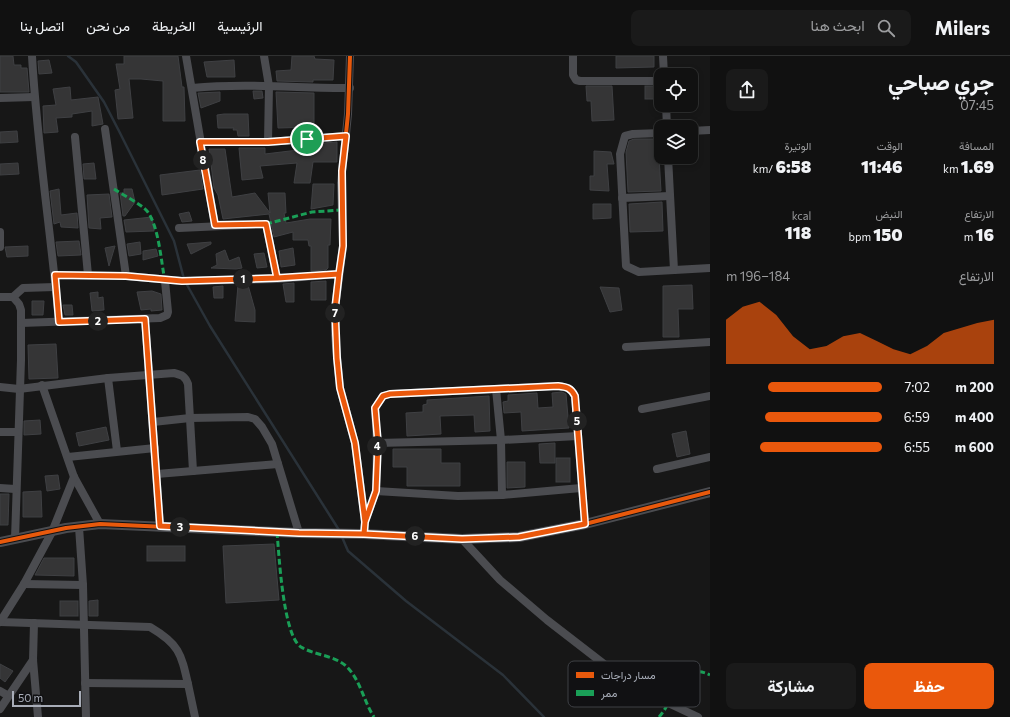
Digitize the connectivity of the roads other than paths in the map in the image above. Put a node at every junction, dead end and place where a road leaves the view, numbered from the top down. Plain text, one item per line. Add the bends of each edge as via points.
1 (32, 56) edge
2 (186, 56) edge
3 (264, 56) edge
4 (350, 56) edge
5 (573, 56) edge
6 (664, 56) edge
7 (664, 68) edge
8 (654, 81) edge
9 (269, 86) junction
10 (192, 88) junction
11 (350, 88) junction
12 (34, 97) junction
13 (0, 98) edge
14 (105, 129) dead end
15 (710, 130) edge
16 (698, 131) edge
17 (654, 132) edge
18 (75, 136) dead end
19 (346, 136) junction
20 (200, 142) junction
21 (268, 142) junction
22 (668, 164) edge
23 (670, 196) junction
24 (622, 198) junction
25 (215, 225) junction
26 (179, 228) dead end
27 (0, 232) edge
28 (0, 247) edge
29 (710, 268) edge
30 (674, 270) junction
31 (339, 274) junction
32 (55, 275) junction
33 (88, 275) junction
34 (126, 276) junction
35 (277, 278) junction
36 (164, 281) junction
37 (56, 287) junction
38 (0, 297) edge
39 (13, 297) junction
40 (145, 319) junction
41 (59, 322) junction
42 (21, 323) junction
43 (710, 342) edge
44 (626, 347) dead end
45 (149, 376) junction
46 (108, 378) junction
47 (42, 385) junction
48 (0, 387) edge
49 (19, 389) junction
50 (496, 389) junction
51 (710, 396) edge
52 (642, 409) dead end
53 (190, 418) junction
54 (153, 422) junction
55 (0, 432) edge
56 (17, 432) junction
57 (578, 436) junction
58 (501, 440) junction
59 (378, 443) junction
60 (155, 448) junction
61 (116, 451) junction
62 (68, 457) junction
63 (710, 457) edge
64 (278, 464) junction
65 (657, 469) dead end
66 (193, 471) junction
67 (157, 474) junction
68 (74, 478) junction
69 (0, 488) edge
70 (581, 488) junction
71 (15, 489) junction
72 (376, 491) junction
73 (710, 492) edge
74 (502, 495) junction
75 (365, 522) junction
76 (100, 524) junction
77 (585, 524) junction
78 (160, 526) junction
79 (79, 527) junction
80 (52, 532) junction
81 (299, 533) junction
82 (364, 534) junction
83 (15, 539) junction
84 (462, 539) junction
85 (0, 542) edge
86 (24, 584) junction
87 (83, 585) junction
88 (0, 622) edge
89 (34, 622) junction
90 (84, 625) junction
91 (33, 660) junction
92 (600, 661) edge
93 (85, 683) junction
94 (188, 684) junction
95 (4, 693) edge
96 (677, 707) edge
97 (0, 709) edge
98 (38, 717) edge
99 (86, 717) edge
100 (195, 717) edge
101 (698, 717) edge

1 - 12 street
2 - 10 street
3 - 9 street
4 - 11 street
5 - 8 street via 573,75 576,80
6 - 7 street
9 - 10 street via 244,84
9 - 11 street
9 - 21 street
10 - 20 street
11 - 19 street
12 - 13 street
12 - 32 street
14 - 34 street
15 - 16 street
17 - 24 street via 625,136 620,154
18 - 33 street
19 - 21 street
19 - 31 street via 342,171 343,246
20 - 21 street
20 - 25 street
22 - 23 street
23 - 24 street
23 - 30 street
24 - 30 street via 626,266 639,272
25 - 26 street
25 - 35 street via 266,224
27 - 28 street
29 - 30 street
31 - 35 street
31 - 75 street via 335,309 340,388 355,443
32 - 33 street
32 - 37 street
33 - 34 street
34 - 36 street
35 - 36 street
36 - 40 street via 167,315
37 - 39 street via 23,288
37 - 41 street
38 - 39 street
39 - 42 street via 19,304
40 - 41 street
40 - 45 street
41 - 42 street
42 - 49 street
43 - 44 street
45 - 46 street
45 - 53 street via 174,373 182,374 186,378
45 - 54 street
46 - 47 street
46 - 61 street
47 - 49 street
47 - 62 street
48 - 49 street
49 - 56 street
50 - 57 street via 566,387 572,390 575,396
50 - 58 street
50 - 59 street via 383,396 375,408
51 - 52 street
53 - 54 street
53 - 64 street via 254,419 272,444
53 - 66 street
54 - 60 street
55 - 56 street
56 - 71 street
57 - 58 street
57 - 70 street
58 - 59 street
58 - 74 street
59 - 72 street
60 - 61 street
60 - 67 street
61 - 62 street
62 - 68 street
63 - 65 street
64 - 66 street
64 - 81 street
66 - 67 street
67 - 78 street
68 - 76 street
68 - 80 street
69 - 71 street
70 - 74 street
70 - 77 street
71 - 83 street
72 - 74 street via 458,496
72 - 75 street
73 - 77 street
75 - 82 street
76 - 78 street
76 - 79 street
77 - 84 street via 519,537
78 - 81 street
79 - 80 street
79 - 87 street
80 - 83 street
80 - 86 street
81 - 82 street
82 - 84 street
83 - 85 street
84 - 92 street via 500,580
86 - 87 street
86 - 88 street
87 - 90 street
88 - 89 street
89 - 90 street
89 - 91 street
90 - 93 street
90 - 94 street via 150,627 170,640 179,650
91 - 95 street
91 - 98 street
93 - 94 street
93 - 99 street
94 - 100 street
95 - 97 street
96 - 101 street

